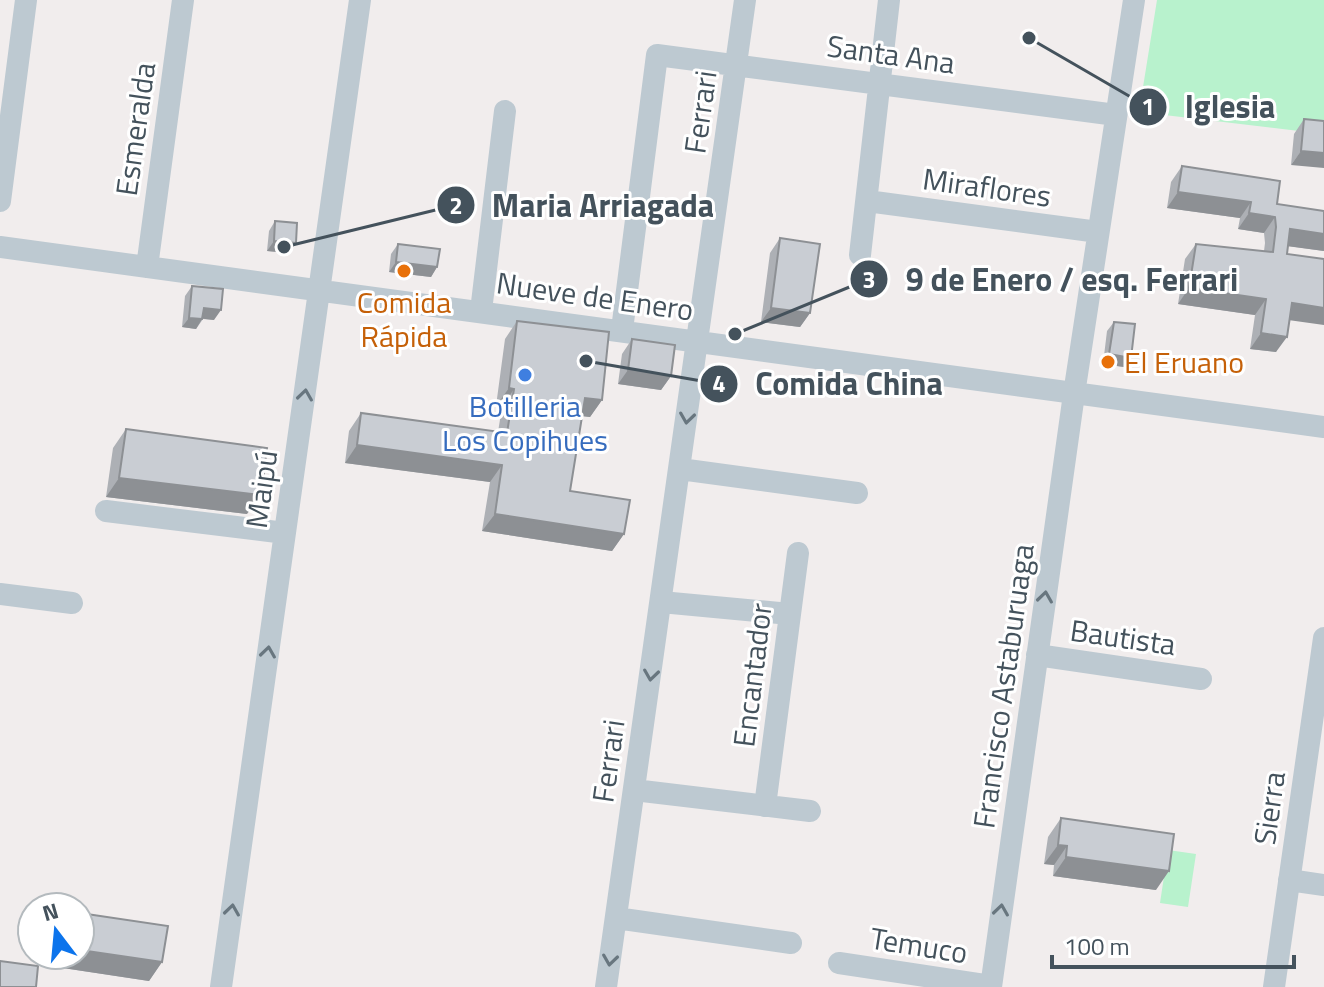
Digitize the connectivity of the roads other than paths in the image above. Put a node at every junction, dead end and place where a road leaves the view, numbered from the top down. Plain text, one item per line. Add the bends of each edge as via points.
1 (26, 0) edge
2 (183, 0) edge
3 (360, 0) edge
4 (745, 0) edge
5 (889, 0) edge
6 (1134, 0) edge
7 (9, 62) edge
8 (737, 64) junction
9 (880, 83) junction
10 (505, 111) dead end
11 (1116, 115) junction
12 (2, 173) edge
13 (0, 201) edge
14 (867, 201) junction
15 (1098, 232) junction
16 (0, 247) edge
17 (860, 255) dead end
18 (147, 267) junction
19 (319, 290) junction
20 (481, 311) junction
21 (622, 330) junction
22 (698, 340) junction
23 (1074, 394) junction
24 (1324, 427) edge
25 (680, 469) junction
26 (857, 493) dead end
27 (106, 511) dead end
28 (285, 533) junction
29 (798, 553) dead end
30 (0, 594) edge
31 (661, 602) junction
32 (72, 603) dead end
33 (790, 614) junction
34 (1324, 638) edge
35 (1037, 655) junction
36 (1201, 679) dead end
37 (634, 790) junction
38 (765, 806) junction
39 (810, 811) dead end
40 (1289, 880) junction
41 (1324, 885) edge
42 (616, 918) junction
43 (791, 943) dead end
44 (839, 963) dead end
45 (221, 987) edge
46 (606, 987) edge
47 (991, 987) edge
48 (1274, 987) edge

1 - 7 street
2 - 18 street, Esmeralda
3 - 19 street, Maipú
4 - 8 street, Ferrari
5 - 9 street
6 - 11 street, Francisco Astaburuaga
7 - 12 street
8 - 9 street, Santa Ana
8 - 21 street, Santa Ana via 657,55
8 - 22 street, Ferrari
9 - 11 street, Santa Ana
9 - 14 street
10 - 20 street
11 - 15 street, Francisco Astaburuaga
12 - 13 street
14 - 15 street, Miraflores
14 - 17 street
15 - 23 street, Francisco Astaburuaga
16 - 18 street, Nueve de Enero
18 - 19 street, Nueve de Enero
19 - 20 street, Nueve de Enero
28 -> 19 street, Maipú
20 - 21 street, Nueve de Enero
21 - 22 street, Nueve de Enero
22 - 23 street, Nueve de Enero
22 -> 25 street, Ferrari
23 - 24 street, Nueve de Enero
35 -> 23 street, Francisco Astaburuaga
25 - 26 street
25 - 31 street, Ferrari
27 - 28 street
45 -> 28 street, Maipú
29 - 33 street, Encantador
30 - 32 street
31 - 33 street
31 -> 37 street, Ferrari
33 - 38 street, Encantador
34 - 40 street, Sierra
35 - 36 street, Bautista
47 -> 35 street, Francisco Astaburuaga
37 - 38 street
37 - 42 street, Ferrari
38 - 39 street
40 - 41 street
40 - 48 street, Sierra
42 - 43 street
42 -> 46 street, Ferrari
44 - 47 street, Temuco

